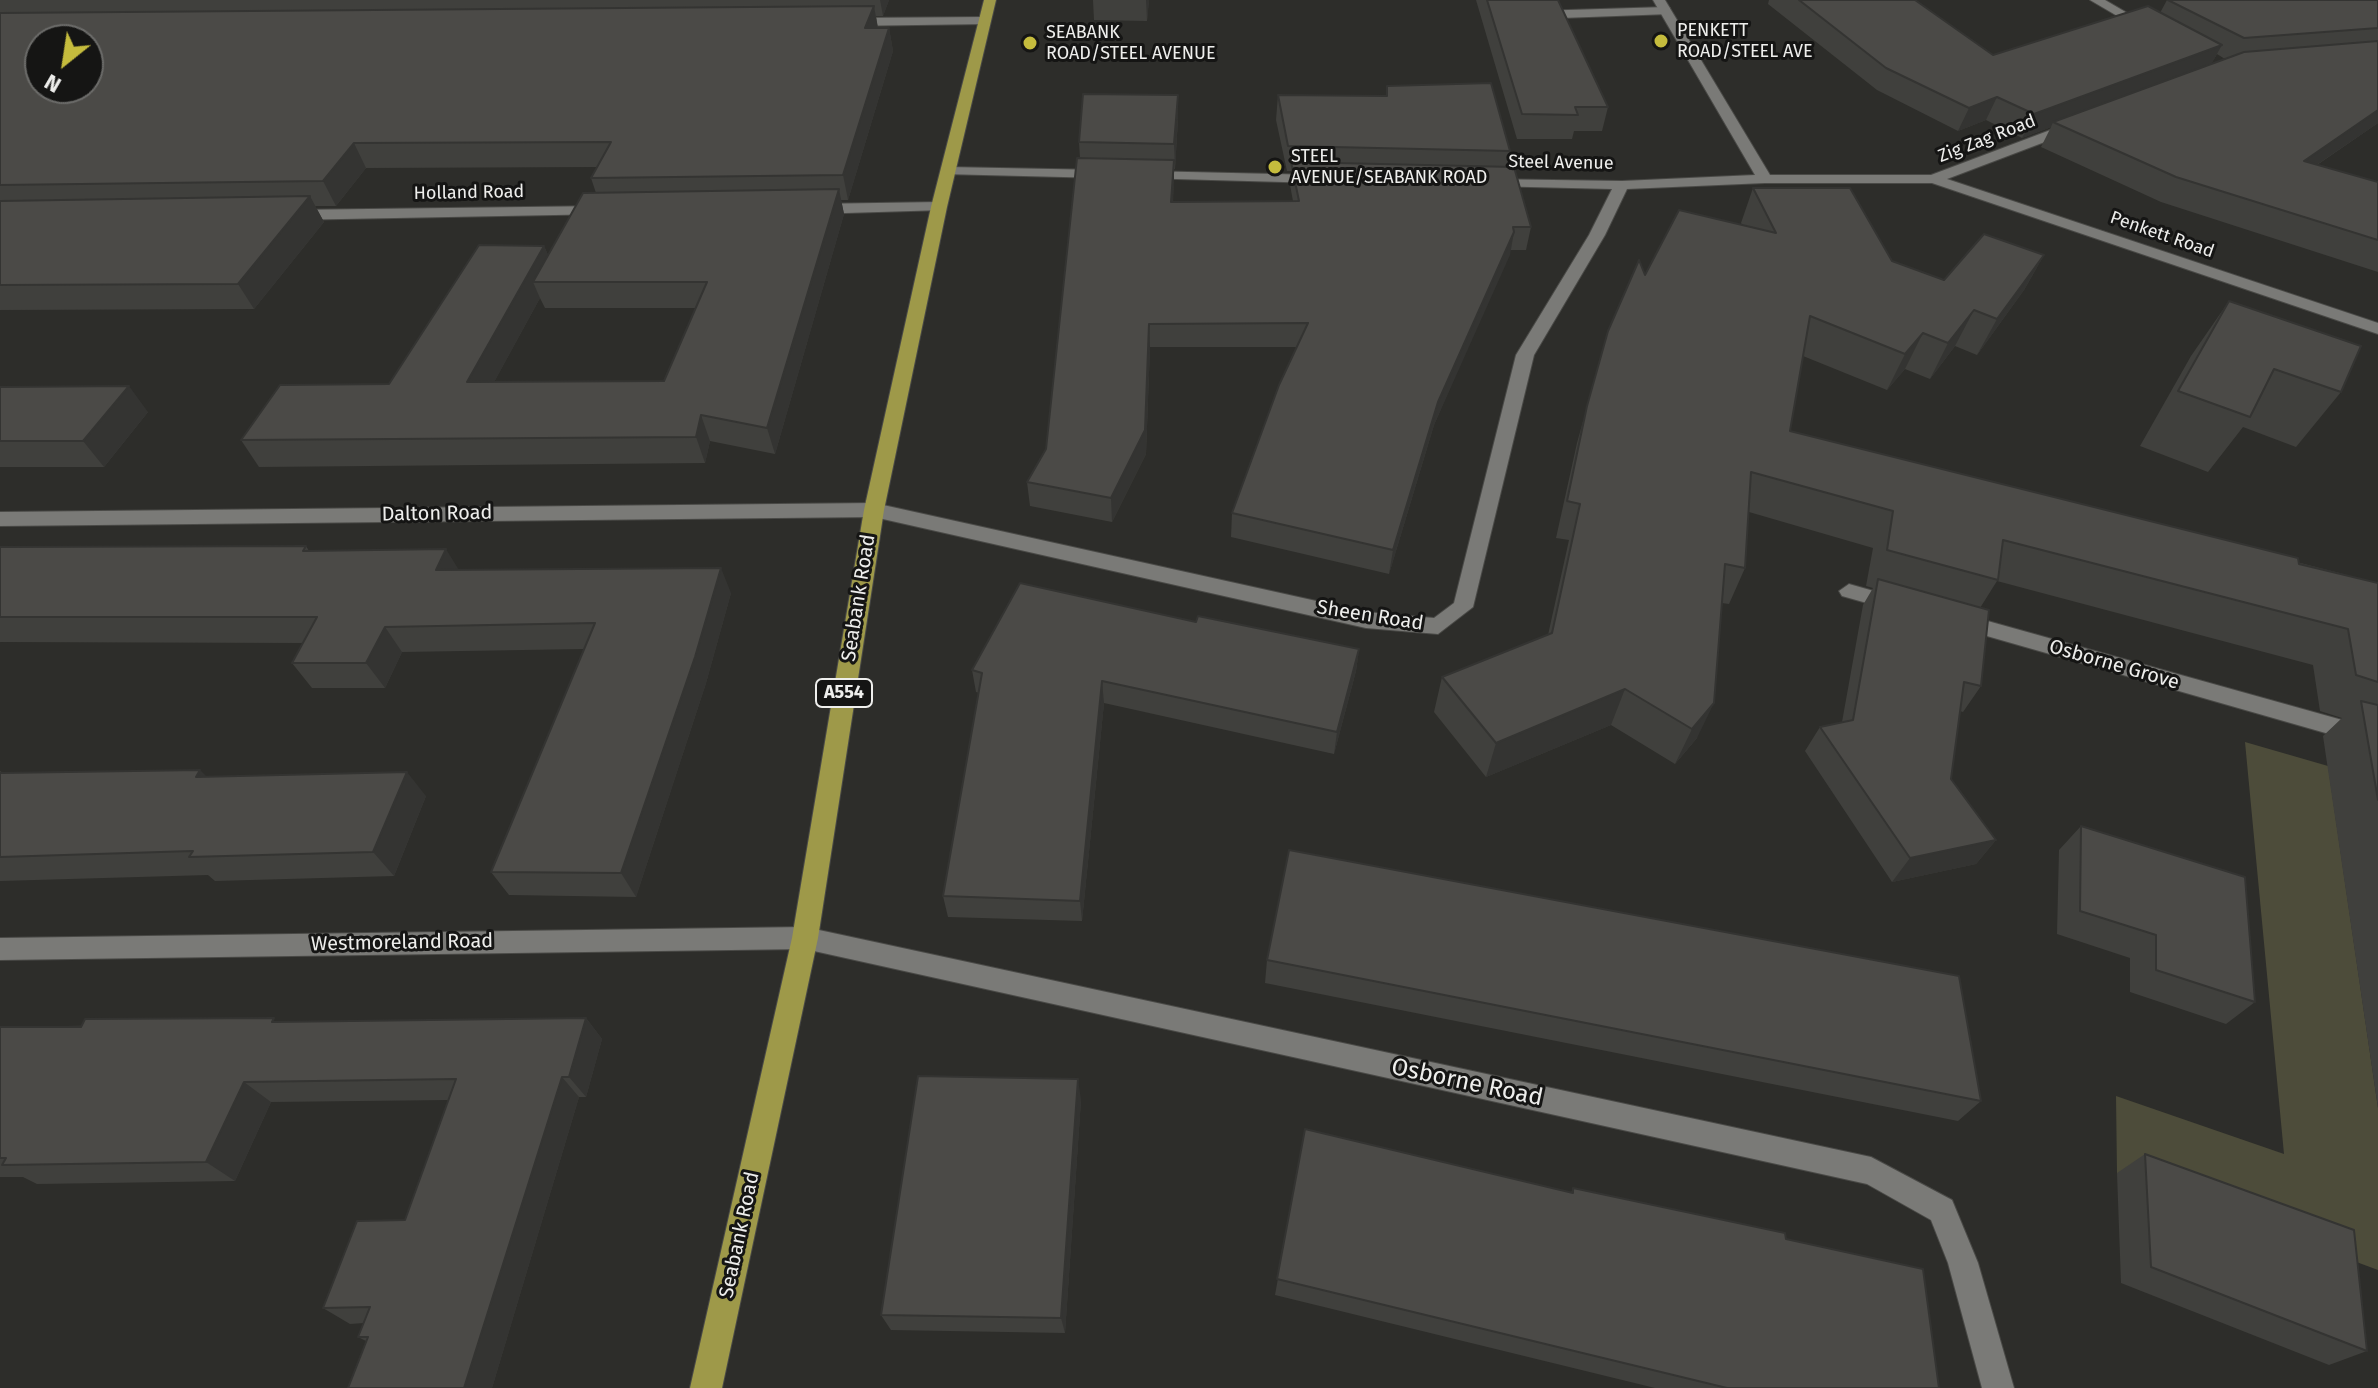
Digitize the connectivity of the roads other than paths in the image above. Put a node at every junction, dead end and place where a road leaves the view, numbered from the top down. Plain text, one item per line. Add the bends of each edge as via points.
1 (2096, 0) edge
2 (1662, 6) edge
3 (986, 10) edge
4 (1525, 15) edge
5 (841, 22) edge
6 (2157, 33) edge
7 (2094, 118) edge
8 (948, 171) junction
9 (1340, 179) edge
10 (1765, 179) junction
11 (1933, 179) junction
12 (1465, 182) edge
13 (1622, 185) junction
14 (939, 207) junction
15 (796, 209) edge
16 (621, 211) edge
17 (271, 215) edge
18 (2378, 329) edge
19 (874, 510) junction
20 (0, 519) edge
21 (1849, 591) dead end
22 (1910, 608) edge
23 (1940, 616) edge
24 (2378, 739) edge
25 (805, 938) junction
26 (0, 949) edge
27 (2001, 1387) edge
28 (706, 1388) edge

1 - 6 street
2 - 4 street
2 - 10 street
3 - 5 street
3 - 8 main road, Seabank Road / A554
7 - 11 street, Zig Zag Road
8 - 9 street
8 - 14 main road, Seabank Road / A554
10 - 11 street, Steel Avenue
10 - 13 street, Steel Avenue
11 - 18 street, Penkett Road
12 - 13 street, Steel Avenue
13 - 19 street, Sheen Road via 1525,355 1463,607 1438,626 1366,620
14 - 15 street
14 - 19 main road, Seabank Road / A554
16 - 17 street, Holland Road
19 - 20 street, Dalton Road
19 - 25 main road, Seabank Road / A554
21 - 22 street
23 - 24 street, Osborne Grove
25 - 26 street, Westmoreland Road
25 - 27 street, Osborne Road via 1871,1171 1942,1210
25 - 28 main road, Seabank Road / A554

